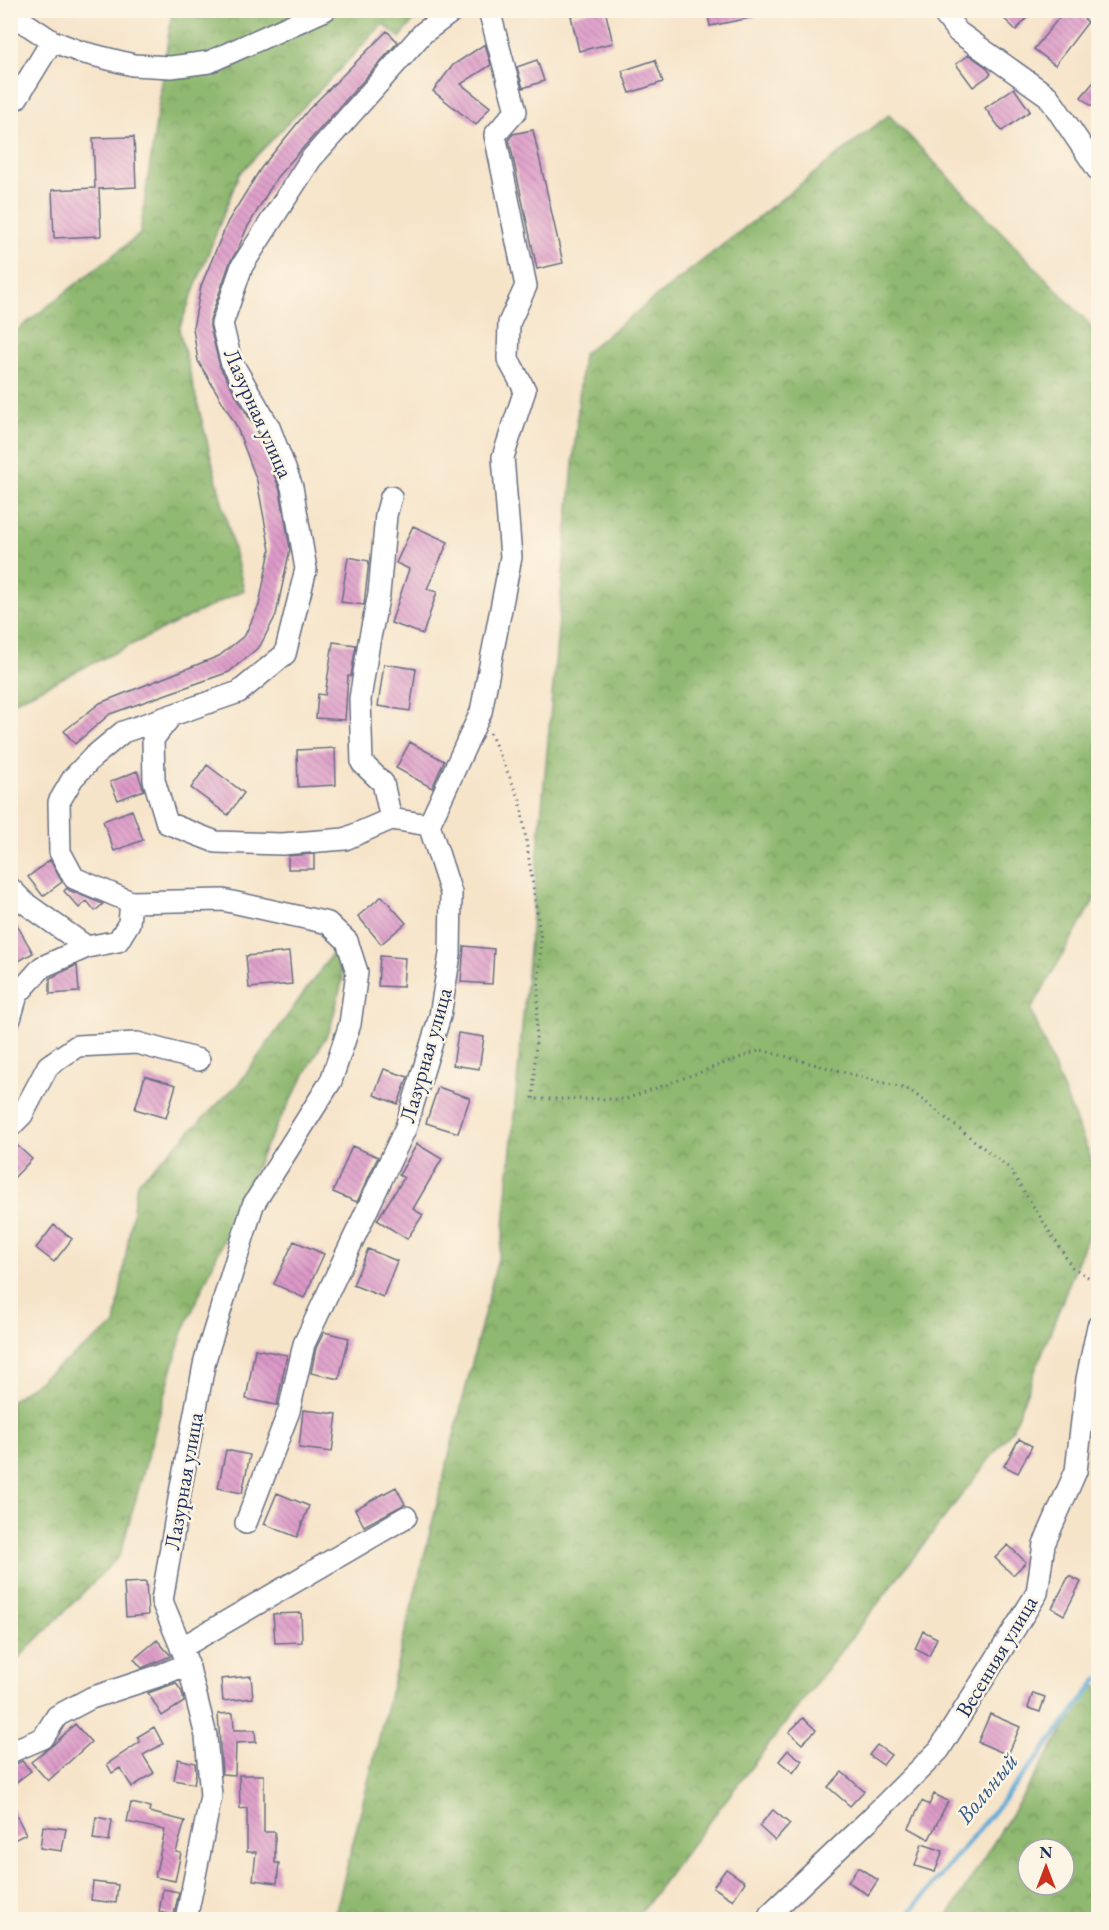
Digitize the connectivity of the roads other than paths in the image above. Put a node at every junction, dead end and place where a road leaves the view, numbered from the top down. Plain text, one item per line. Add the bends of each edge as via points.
1 (325, 10) edge
2 (454, 10) edge
3 (489, 10) edge
4 (941, 10) edge
5 (10, 13) edge
6 (52, 40) junction
7 (10, 102) edge
8 (1098, 170) edge
9 (392, 497) dead end
10 (171, 716) junction
11 (391, 819) junction
12 (429, 825) junction
13 (10, 888) edge
14 (131, 902) junction
15 (87, 948) junction
16 (10, 1018) edge
17 (199, 1060) dead end
18 (10, 1127) edge
19 (1098, 1326) edge
20 (406, 1516) dead end
21 (246, 1523) dead end
22 (184, 1656) junction
23 (10, 1752) edge
24 (186, 1920) edge
25 (767, 1920) edge

1 - 6 street via 209,62 171,67 133,65
2 - 10 street, Лазурная улица via 423,33 311,159 242,266 222,324 231,361 269,427 292,487 306,569 285,654 239,692
3 - 12 street via 516,111 495,135 526,286 509,323 508,359 525,390 503,457 511,557 481,712
4 - 8 street via 958,32 1048,96
5 - 6 street
6 - 7 street via 17,98
9 - 11 street via 386,515 379,594 360,699 362,763 383,783
10 - 11 street via 153,739 154,780 167,823 216,842 282,844 345,839
10 - 14 street, Лазурная улица via 123,732 73,778 59,802 60,852 74,878
11 - 12 street
12 - 21 street, Лазурная улица via 451,893 450,954 440,1016 406,1127 304,1344 289,1411
13 - 15 street
14 - 15 street via 129,923 118,941
14 - 22 street, Лазурная улица via 223,900 328,923 347,941 357,972 350,1024 331,1082 253,1205 205,1360 162,1601
15 - 16 street via 42,967 17,995
17 - 18 street via 138,1043 77,1046 48,1066 22,1115
19 - 25 street, Весенняя улица via 1076,1471 1044,1544 1037,1593 939,1750
20 - 22 street
22 - 23 street via 158,1677 91,1698 57,1716 43,1738
22 - 24 street, Лазурная улица via 206,1736 212,1796

